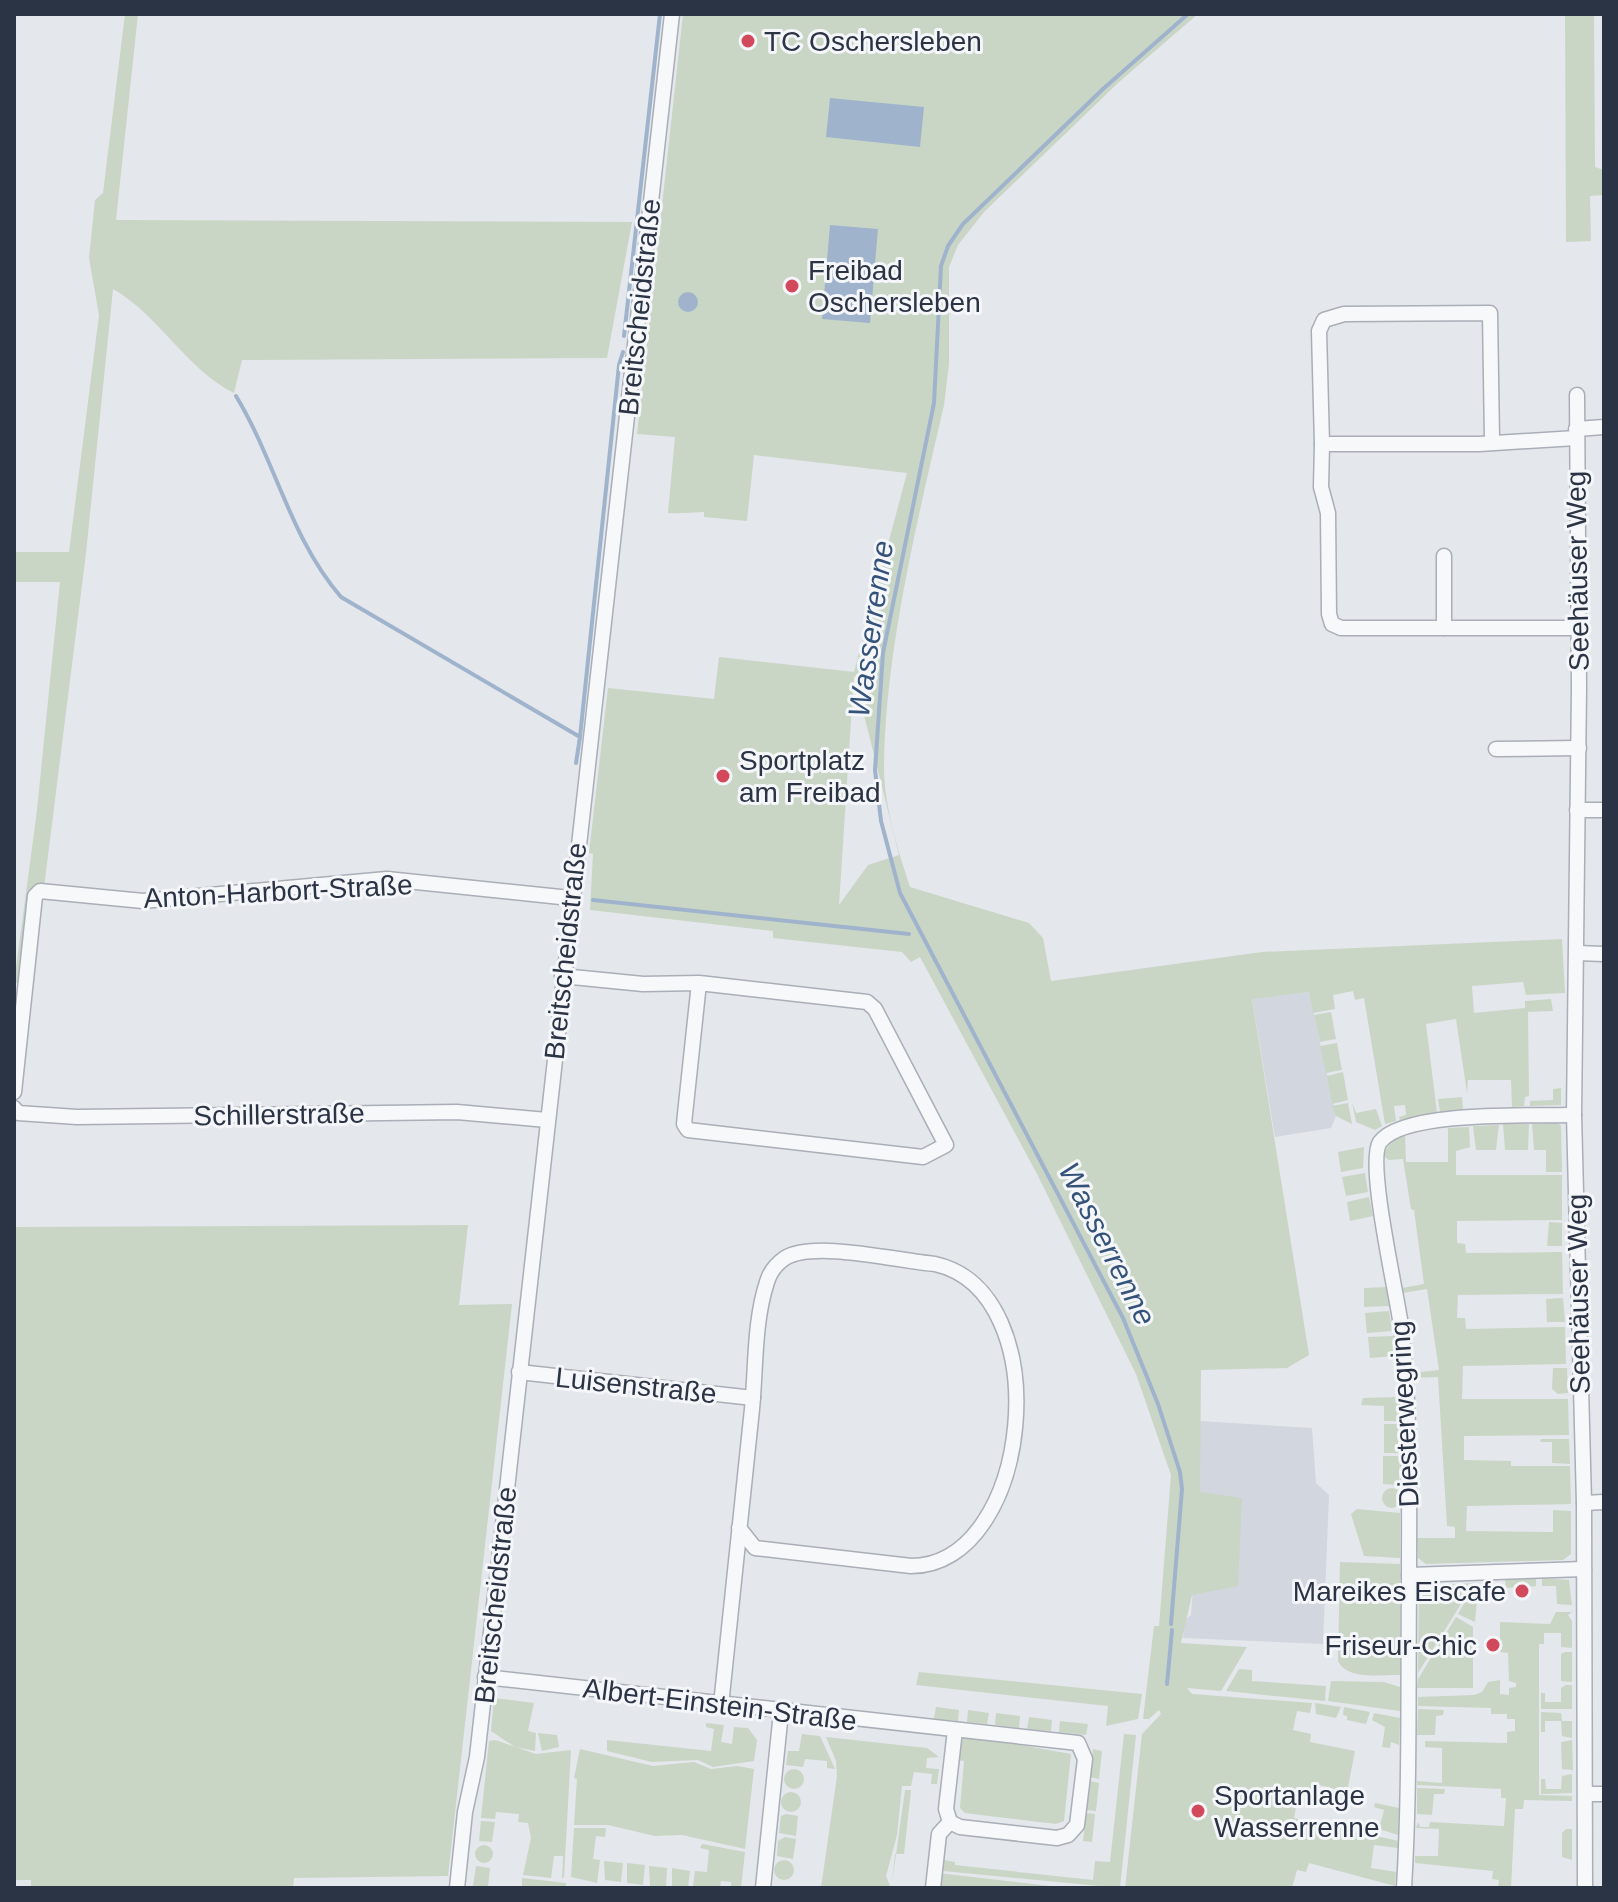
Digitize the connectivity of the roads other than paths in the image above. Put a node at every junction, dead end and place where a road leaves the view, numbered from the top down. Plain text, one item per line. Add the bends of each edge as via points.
1 (672, 14) edge
2 (1577, 395) dead end
3 (1604, 427) edge
4 (1576, 434) junction
5 (1492, 440) junction
6 (1322, 444) junction
7 (1444, 556) dead end
8 (1444, 628) junction
9 (1577, 628) junction
10 (1579, 748) junction
11 (1496, 749) dead end
12 (1577, 810) junction
13 (1604, 810) edge
14 (570, 898) junction
15 (1577, 953) junction
16 (1604, 954) edge
17 (562, 976) junction
18 (699, 983) junction
19 (14, 1092) edge
20 (14, 1108) edge
21 (1574, 1115) junction
22 (547, 1120) junction
23 (519, 1372) junction
24 (753, 1398) junction
25 (1604, 1502) edge
26 (1584, 1503) junction
27 (739, 1528) junction
28 (1584, 1569) junction
29 (1409, 1575) junction
30 (485, 1677) junction
31 (721, 1705) junction
32 (781, 1712) junction
33 (955, 1730) junction
34 (1586, 1794) junction
35 (1604, 1794) edge
36 (950, 1822) junction
37 (457, 1888) edge
38 (763, 1888) edge
39 (933, 1888) edge
40 (1404, 1888) edge
41 (1585, 1888) edge

1 - 14 street, Breitscheidstraße
2 - 4 street, Seehäuser Weg
3 - 4 street
4 - 5 street
4 - 9 street, Seehäuser Weg
5 - 6 street
5 - 6 street via 1490,313 1344,314 1324,320 1319,331
6 - 8 street via 1332,624
7 - 8 street
8 - 9 street
9 - 10 street, Seehäuser Weg
10 - 11 street
10 - 12 street, Seehäuser Weg
12 - 13 street
12 - 15 street, Seehäuser Weg
14 - 17 street, Breitscheidstraße
14 - 19 street, Anton-Harbort-Straße via 387,879 143,901 47,890 35,896
15 - 16 street
15 - 21 street, Seehäuser Weg
17 - 18 street
17 - 22 street, Breitscheidstraße
18 - 18 street via 872,1005 946,1145 923,1157 688,1130 684,1124
20 - 22 street, Schillerstraße via 18,1113 77,1117 457,1112
21 - 26 street, Seehäuser Weg
21 - 29 street, Diesterwegring via 1439,1121 1387,1135 1376,1150 1375,1174 1397,1292 1407,1393
22 - 23 street, Breitscheidstraße
23 - 24 street, Luisenstraße
23 - 30 street, Breitscheidstraße
24 - 27 street, Luisenstraße
24 - 27 street, Luisenstraße via 767,1283 788,1256 817,1251 935,1264 965,1275 987,1296 1003,1329 1017,1405 1006,1473 986,1515 958,1550 935,1562 911,1566 755,1548
25 - 26 street
26 - 28 street, Seehäuser Weg
27 - 31 street, Luisenstraße
28 - 29 street
28 - 34 street, Seehäuser Weg
29 - 40 street, Diesterwegring
30 - 31 street, Albert-Einstein-Straße
30 - 37 street, Breitscheidstraße
31 - 32 street, Albert-Einstein-Straße
32 - 33 street, Albert-Einstein-Straße
32 - 38 street
33 - 36 street via 946,1809
33 - 36 street, Albert-Einstein-Straße via 1072,1741 1082,1747 1085,1759 1077,1825 1068,1835 1026,1835
34 - 35 street
34 - 41 street, Seehäuser Weg
36 - 39 street via 939,1834

